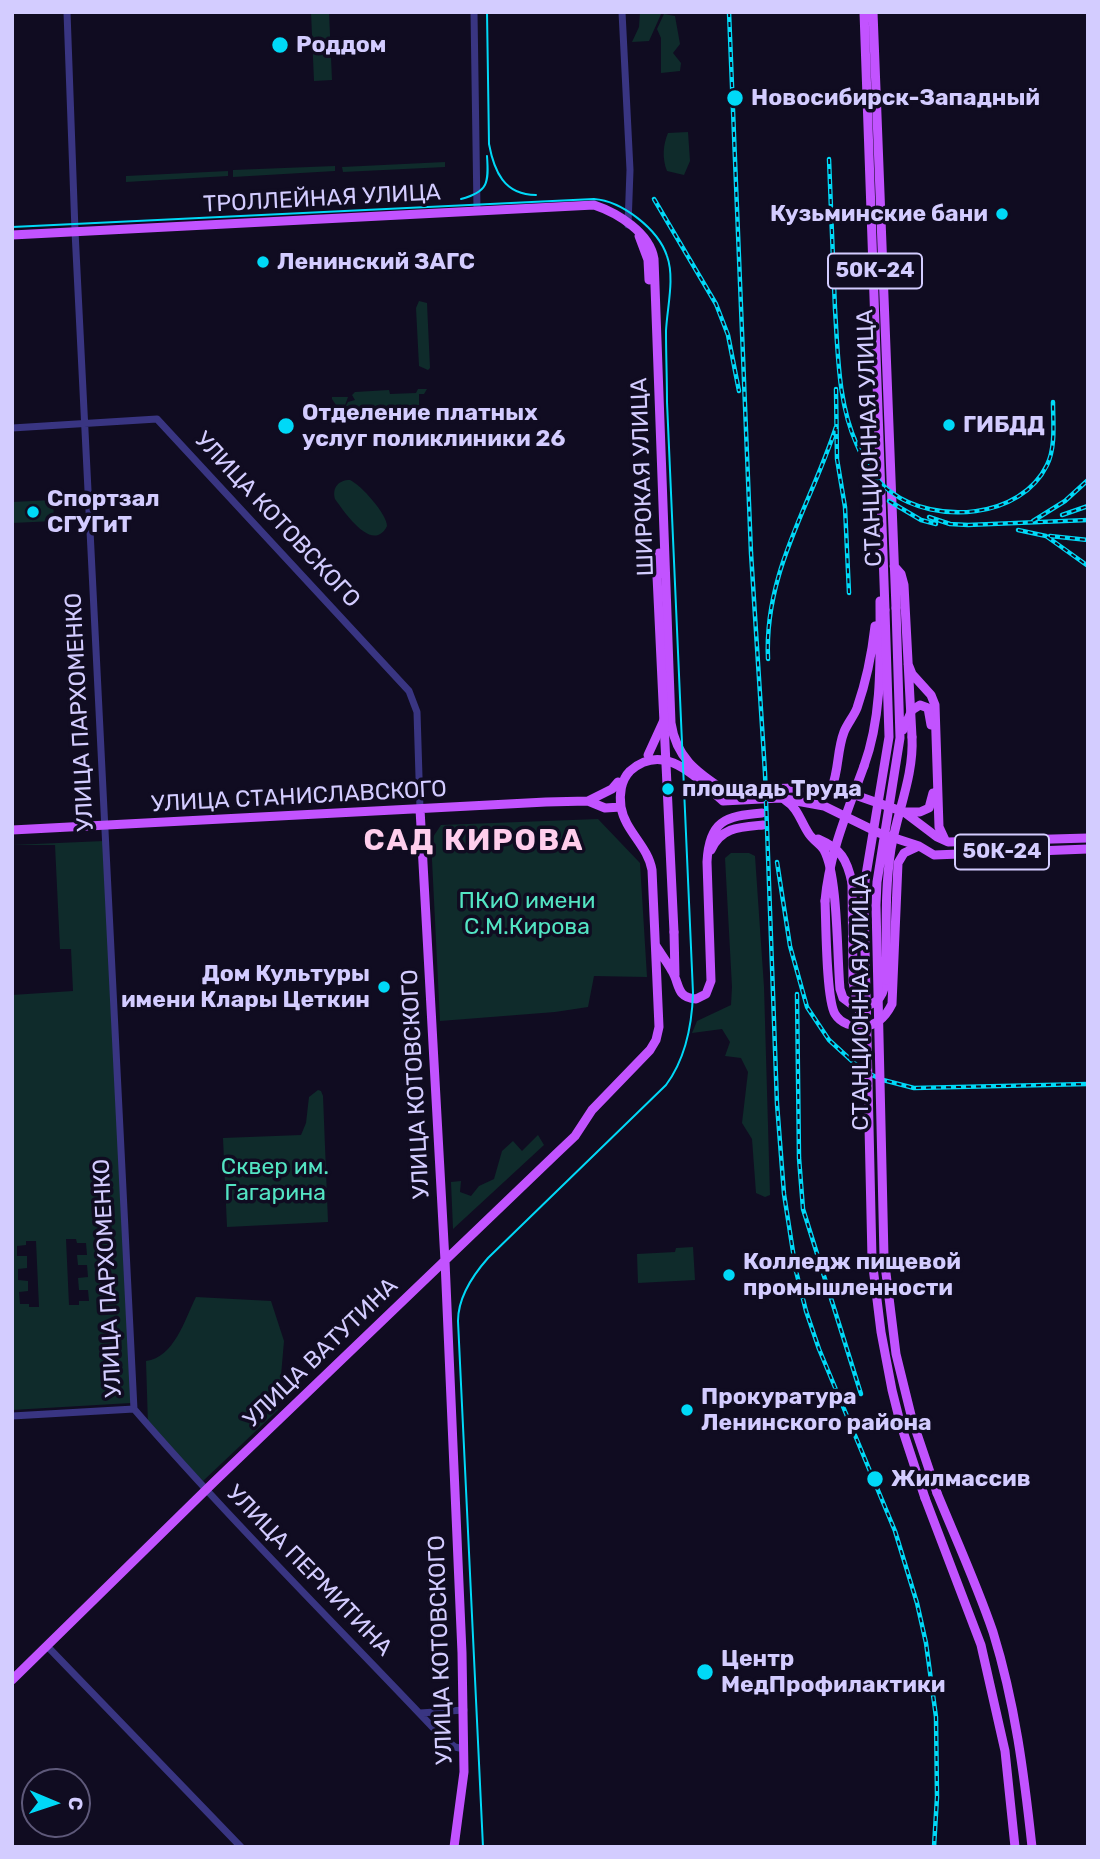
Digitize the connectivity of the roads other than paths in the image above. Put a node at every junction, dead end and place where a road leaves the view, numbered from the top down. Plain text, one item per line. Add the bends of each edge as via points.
1 (67, 12) edge
2 (474, 12) edge
3 (622, 12) edge
4 (864, 12) edge
5 (873, 12) edge
6 (477, 210) junction
7 (628, 225) junction
8 (75, 231) junction
9 (12, 235) edge
10 (84, 425) junction
11 (12, 428) edge
12 (887, 529) junction
13 (659, 554) junction
14 (893, 565) junction
15 (880, 593) junction
16 (890, 609) junction
17 (908, 664) junction
18 (900, 738) junction
19 (648, 755) junction
20 (694, 767) junction
21 (618, 782) junction
22 (832, 787) junction
23 (783, 799) junction
24 (589, 801) junction
25 (618, 807) junction
26 (420, 809) junction
27 (904, 812) junction
28 (762, 814) dead end
29 (763, 825) dead end
30 (107, 826) junction
31 (12, 830) edge
32 (810, 835) junction
33 (1088, 838) edge
34 (946, 841) junction
35 (919, 846) junction
36 (1088, 849) edge
37 (707, 862) junction
38 (654, 941) junction
39 (675, 977) junction
40 (867, 1050) junction
41 (444, 1261) junction
42 (134, 1409) junction
43 (12, 1416) edge
44 (206, 1491) junction
45 (47, 1646) junction
46 (12, 1680) edge
47 (464, 1710) junction
48 (420, 1713) junction
49 (464, 1749) junction
50 (241, 1847) edge
51 (454, 1847) edge
52 (1015, 1847) edge
53 (1032, 1847) edge

1 - 8 street, УЛИЦА ПАРХОМЕНКО
2 - 6 street
3 - 7 street via 630,170
4 - 12 main road, СТАНЦИОННАЯ УЛИЦА / 50К-24
5 - 12 main road, СТАНЦИОННАЯ УЛИЦА / 50К-24
6 - 7 main road, ТРОЛЛЕЙНАЯ УЛИЦА via 594,205
6 - 8 main road, ТРОЛЛЕЙНАЯ УЛИЦА
7 - 13 main road, ШИРОКАЯ УЛИЦА via 640,237 648,260
7 - 20 main road, ШИРОКАЯ УЛИЦА via 645,237 654,260 674,740
8 - 9 main road, ТРОЛЛЕЙНАЯ УЛИЦА
8 - 10 street, УЛИЦА ПАРХОМЕНКО
10 - 11 street
10 - 26 street, УЛИЦА КОТОВСКОГО via 157,419 410,691 416,712
10 - 30 street, УЛИЦА ПАРХОМЕНКО
12 - 14 main road, СТАНЦИОННАЯ УЛИЦА / 50К-24
12 - 15 main road, 50К-24 via 880,546
12 - 16 main road, СТАНЦИОННАЯ УЛИЦА
13 - 19 main road, ШИРОКАЯ УЛИЦА via 664,721
13 - 39 main road, bridge
14 - 16 main road, СТАНЦИОННАЯ УЛИЦА
14 - 17 main road, 50К-24 via 904,585
15 - 22 main road, 50К-24 via 867,670 845,730
15 - 35 main road, bridge via 878,691 871,745 833,854 825,901 832,1005 838,1018 854,1026 872,1025 892,1004 896,870 904,853
16 - 18 main road, СТАНЦИОННАЯ УЛИЦА, bridge
16 - 40 main road, СТАНЦИОННАЯ УЛИЦА, bridge via 889,737 865,892
17 - 32 main road, bridge via 911,766 891,851 886,980 881,998 870,1006 855,1007 839,989 833,882 823,848
17 - 34 main road, 50К-24 via 934,700 939,827
18 - 27 main road, bridge via 915,706 929,708 932,804 926,811
18 - 53 main road, СТАНЦИОННАЯ УЛИЦА, bridge via 876,905 884,1257 892,1330 912,1419 997,1646 1021,1745
19 - 20 main road via 671,755
19 - 21 main road via 628,767
20 - 22 main road via 723,790
21 - 24 main road
21 - 25 main road
22 - 27 main road, 50К-24
23 - 25 main road via 723,801 691,772 670,761 654,760 644,761 626,776
23 - 32 main road via 800,815
23 - 35 main road, 50К-24 via 824,806 879,833
24 - 25 main road via 605,808
24 - 26 main road, УЛИЦА СТАНИСЛАВСКОГО
25 - 38 main road via 621,822 651,863
26 - 30 main road, УЛИЦА СТАНИСЛАВСКОГО
26 - 41 main road, УЛИЦА КОТОВСКОГО
27 - 34 main road, 50К-24
28 - 37 main road via 722,821 711,837
29 - 37 main road via 724,832
30 - 31 main road, УЛИЦА СТАНИСЛАВСКОГО
30 - 42 street, УЛИЦА ПАРХОМЕНКО
32 - 40 main road, bridge via 839,852 852,883 853,982
33 - 34 main road, 50К-24
35 - 36 main road, 50К-24 via 934,855
37 - 39 main road via 710,987 699,998 686,997
38 - 39 main road
38 - 41 main road, УЛИЦА ВАТУТИНА via 659,1027 650,1050 592,1110 575,1136
40 - 52 main road, СТАНЦИОННАЯ УЛИЦА, bridge via 872,1259 881,1332 900,1422 981,1645 1005,1751
41 - 44 main road, УЛИЦА ВАТУТИНА
41 - 47 main road, УЛИЦА КОТОВСКОГО
42 - 43 street
42 - 44 street, УЛИЦА ПЕРМИТИНА
44 - 45 main road, УЛИЦА ВАТУТИНА
44 - 48 street, УЛИЦА ПЕРМИТИНА
45 - 46 main road, УЛИЦА ВАТУТИНА
45 - 50 street
47 - 48 street
47 - 49 main road, УЛИЦА КОТОВСКОГО
48 - 49 street, УЛИЦА ПЕРМИТИНА via 440,1735
49 - 51 main road, УЛИЦА КОТОВСКОГО

